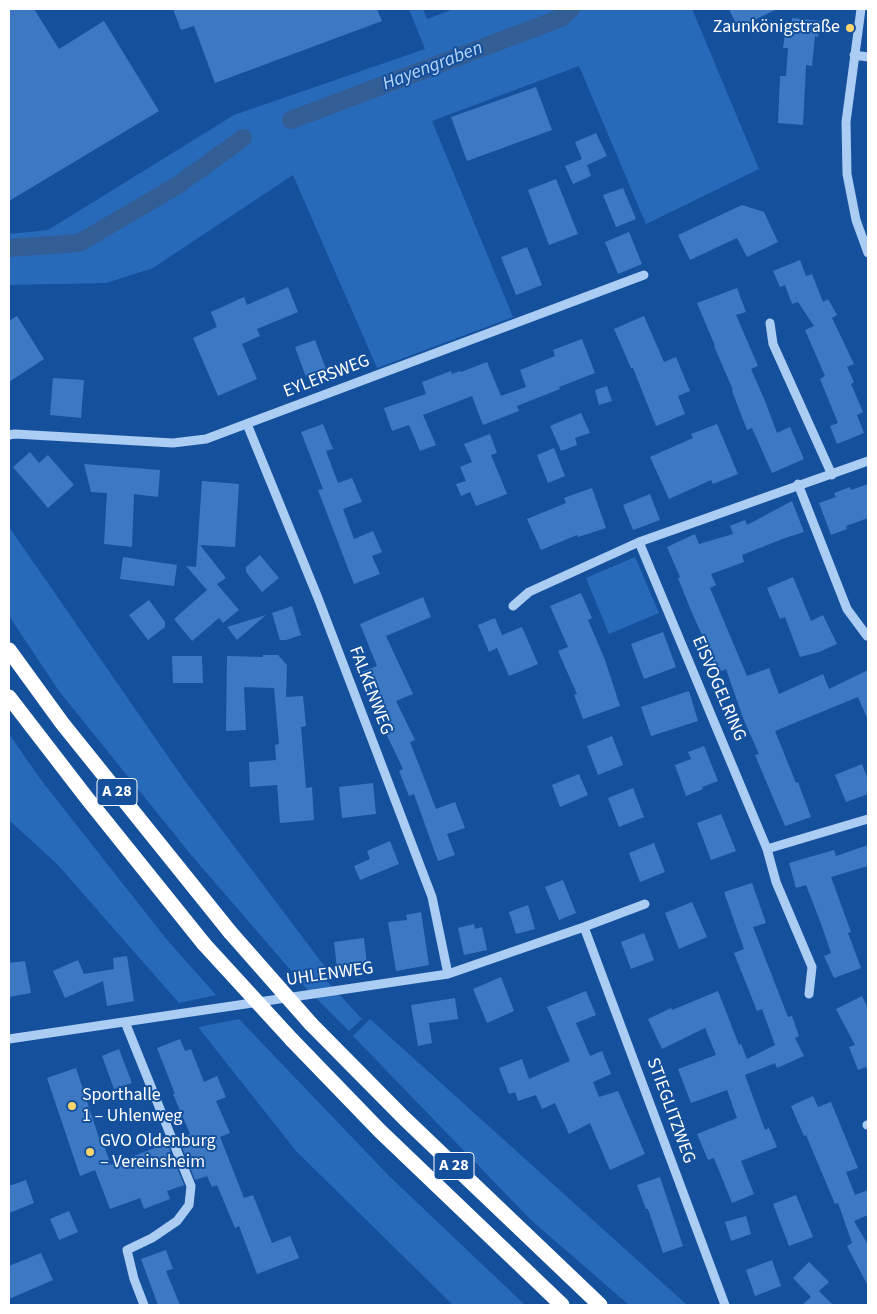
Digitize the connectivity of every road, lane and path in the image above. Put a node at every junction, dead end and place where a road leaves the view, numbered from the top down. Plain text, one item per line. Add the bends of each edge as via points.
1 (861, 9) edge
2 (854, 55) junction
3 (868, 57) edge
4 (868, 253) edge
5 (644, 275) dead end
6 (770, 323) dead end
7 (247, 424) junction
8 (9, 435) edge
9 (868, 461) edge
10 (832, 475) junction
11 (798, 484) junction
12 (639, 542) junction
13 (513, 606) dead end
14 (867, 636) dead end
15 (9, 650) edge
16 (9, 697) edge
17 (868, 819) edge
18 (767, 850) junction
19 (645, 904) dead end
20 (584, 928) junction
21 (448, 974) junction
22 (809, 994) dead end
23 (124, 1022) junction
24 (9, 1038) edge
25 (144, 1305) edge
26 (562, 1305) edge
27 (600, 1305) edge
28 (724, 1305) edge

1 - 2 street
2 - 3 street
2 - 4 street via 846,122 847,174 856,220
5 - 7 street, EYLERSWEG
6 - 10 street via 774,344
7 - 8 street, EYLERSWEG via 206,439 174,443
7 - 21 street, FALKENWEG via 318,598 432,897
9 - 10 street
10 - 11 street
11 - 12 street
11 - 14 street via 847,609
12 - 13 street via 529,592
12 - 18 street, EISVOGELRING
15 - 27 highway, A 28, bridge via 62,723 230,932 311,1024 444,1157
16 - 26 highway, A 28, bridge via 204,944 401,1151
17 - 18 street
18 - 22 street, EISVOGELRING via 776,882 812,967
19 - 20 street, UHLENWEG
20 - 21 street, UHLENWEG
20 - 28 street, STIEGLITZWEG
21 - 23 street, UHLENWEG
23 - 24 street, UHLENWEG
23 - 25 street via 191,1186 189,1205 177,1221 126,1250

